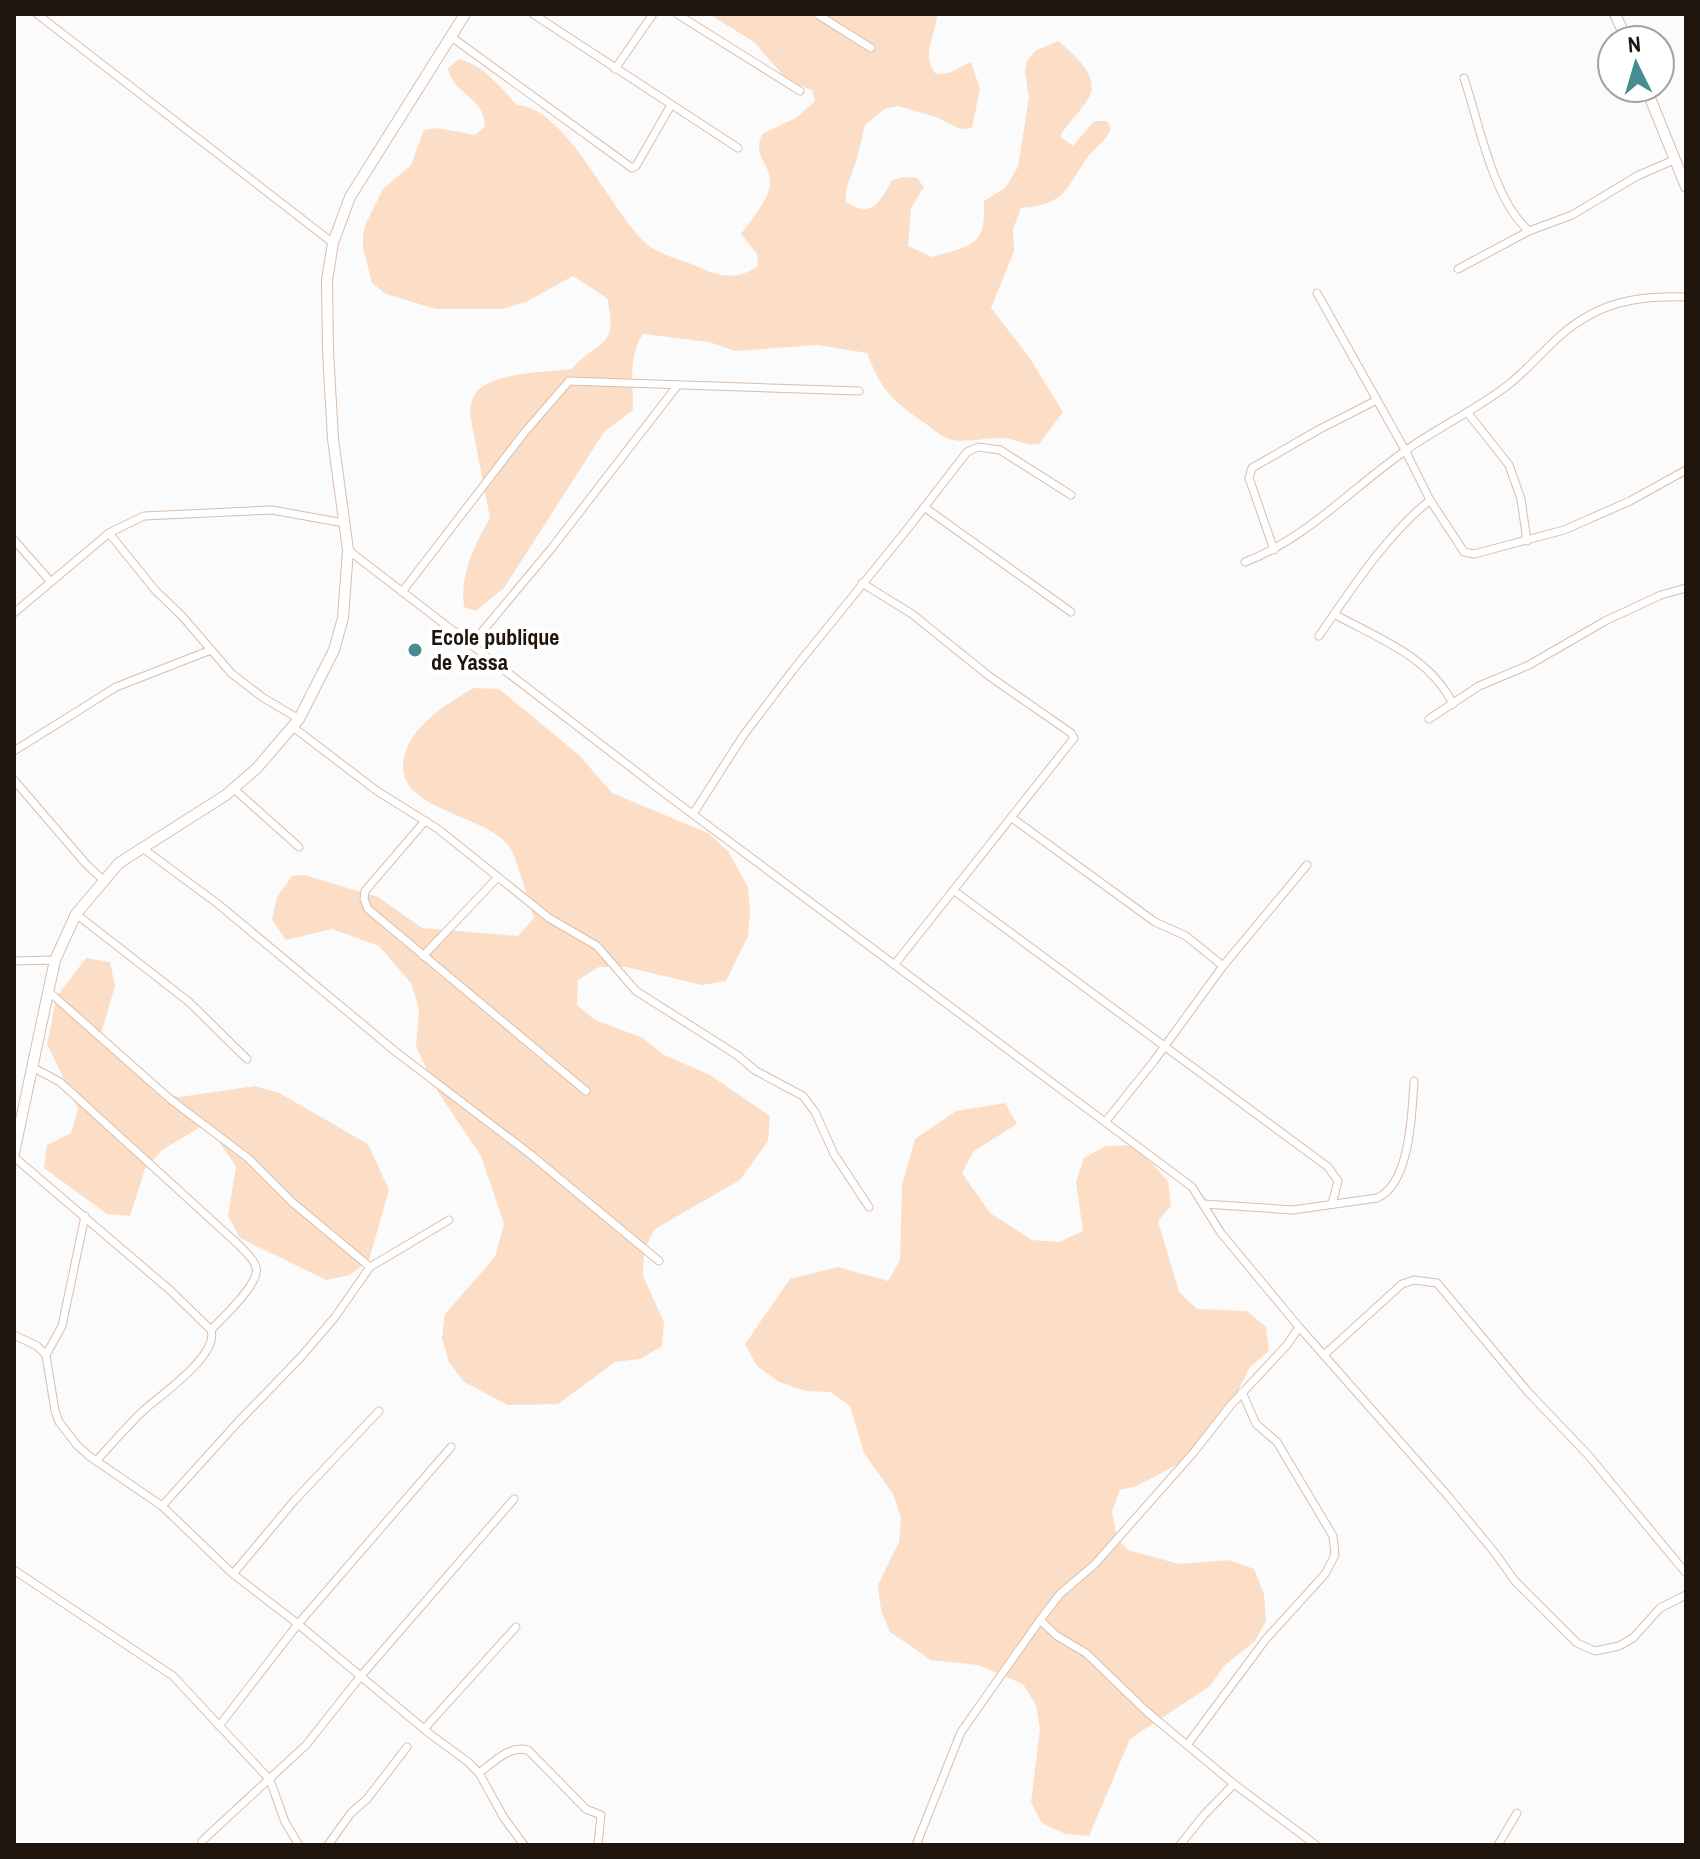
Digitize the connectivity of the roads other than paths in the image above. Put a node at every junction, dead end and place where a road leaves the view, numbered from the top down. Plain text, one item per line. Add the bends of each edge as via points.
1 (37, 14) edge
2 (465, 14) edge
3 (533, 14) edge
4 (653, 14) edge
5 (677, 14) edge
6 (817, 14) edge
7 (450, 36) junction
8 (871, 48) dead end
9 (615, 69) junction
10 (1464, 78) dead end
11 (800, 91) dead end
12 (1652, 104) edge
13 (671, 105) junction
14 (738, 148) dead end
15 (1674, 160) junction
16 (1686, 187) edge
17 (1529, 231) junction
18 (333, 243) junction
19 (1458, 269) dead end
20 (1317, 293) dead end
21 (1686, 297) edge
22 (677, 386) junction
23 (859, 391) dead end
24 (1377, 400) junction
25 (1467, 412) junction
26 (1405, 450) junction
27 (1686, 470) edge
28 (1071, 495) dead end
29 (1430, 500) junction
30 (924, 507) junction
31 (344, 523) junction
32 (109, 533) junction
33 (14, 540) edge
34 (1527, 541) junction
35 (348, 550) junction
36 (1274, 550) junction
37 (1245, 562) dead end
38 (51, 582) junction
39 (862, 583) junction
40 (1686, 588) edge
41 (402, 592) junction
42 (1071, 612) dead end
43 (14, 613) edge
44 (1334, 614) junction
45 (1319, 636) dead end
46 (471, 645) junction
47 (211, 650) junction
48 (1453, 704) junction
49 (1429, 719) dead end
50 (296, 723) junction
51 (14, 751) edge
52 (14, 780) edge
53 (234, 789) junction
54 (693, 814) junction
55 (1012, 818) junction
56 (425, 821) junction
57 (141, 847) junction
58 (299, 847) dead end
59 (1307, 865) dead end
60 (498, 877) junction
61 (103, 880) junction
62 (953, 890) junction
63 (76, 914) junction
64 (423, 956) junction
65 (55, 960) junction
66 (14, 961) edge
67 (895, 964) junction
68 (1223, 966) junction
69 (48, 991) junction
70 (1165, 1046) junction
71 (247, 1059) dead end
72 (32, 1067) junction
73 (1414, 1081) dead end
74 (586, 1091) dead end
75 (1106, 1121) junction
76 (14, 1155) edge
77 (1204, 1204) junction
78 (1332, 1204) junction
79 (869, 1207) dead end
80 (85, 1216) junction
81 (449, 1220) dead end
82 (659, 1261) dead end
83 (370, 1267) junction
84 (1299, 1327) junction
85 (211, 1330) junction
86 (14, 1335) edge
87 (46, 1355) junction
88 (1324, 1355) junction
89 (1242, 1392) junction
90 (379, 1411) dead end
91 (451, 1447) dead end
92 (96, 1461) junction
93 (514, 1499) dead end
94 (162, 1506) junction
95 (14, 1570) edge
96 (1686, 1573) edge
97 (233, 1574) junction
98 (1686, 1595) edge
99 (1040, 1620) junction
100 (298, 1624) junction
101 (516, 1627) dead end
102 (360, 1677) junction
103 (219, 1726) junction
104 (424, 1729) junction
105 (1187, 1745) junction
106 (407, 1747) dead end
107 (479, 1773) junction
108 (270, 1780) junction
109 (1234, 1784) junction
110 (1517, 1813) dead end
111 (202, 1841) dead end
112 (299, 1845) edge
113 (328, 1845) edge
114 (524, 1845) edge
115 (598, 1845) edge
116 (916, 1845) edge
117 (1180, 1845) edge
118 (1316, 1845) edge
119 (1498, 1845) edge

1 - 18 street
2 - 7 main road
3 - 9 street
4 - 9 street
5 - 11 street
6 - 8 street
7 - 13 street via 632,168
7 - 18 main road via 350,197
9 - 13 street
10 - 17 street via 1501,192
12 - 15 main road
13 - 14 street
15 - 16 main road
15 - 17 street via 1572,215
17 - 19 street
18 - 31 main road via 326,316
20 - 24 street
21 - 25 street via 1631,299 1587,317 1506,387
22 - 23 street
22 - 41 street via 566,383
22 - 46 street
24 - 26 street
24 - 36 street via 1252,468 1249,478
25 - 26 street
25 - 34 street via 1509,465
26 - 29 street
26 - 36 street
27 - 34 street via 1601,514
28 - 30 street via 1000,450 978,447 960,457
29 - 34 street via 1468,554
29 - 44 street via 1382,547
30 - 39 street
30 - 42 street
31 - 32 street via 283,511 207,512 144,516
31 - 35 main road
32 - 38 street
32 - 47 street
33 - 38 street
35 - 41 street
35 - 50 main road via 343,618 334,650
36 - 37 street
38 - 43 street
39 - 54 street via 743,736
39 - 55 street via 912,614 1073,735
40 - 48 street via 1605,621
41 - 46 street
44 - 45 street
44 - 48 street via 1417,659
46 - 54 street
47 - 50 street via 243,684
47 - 51 street via 116,687
48 - 49 street
50 - 53 main road
50 - 56 street via 377,791
52 - 61 street
53 - 57 main road
53 - 58 street
54 - 67 street
55 - 62 street
55 - 68 street
56 - 60 street
56 - 64 street via 364,894 368,909
57 - 61 main road
57 - 82 street
59 - 68 street
60 - 64 street
60 - 79 street via 549,918 597,946 636,991 803,1096
61 - 63 main road
62 - 67 street
62 - 70 street
63 - 65 main road
63 - 71 street via 189,1002
64 - 74 street
65 - 66 street
65 - 69 main road
67 - 75 street
68 - 70 street
69 - 72 main road
69 - 83 street
70 - 75 street
70 - 78 street via 1328,1167 1338,1181
72 - 76 main road
72 - 85 street via 60,1082 255,1264 253,1284
73 - 78 street via 1410,1134 1391,1190 1377,1198
75 - 77 street via 1192,1187
76 - 80 street
77 - 78 street via 1293,1210
77 - 84 street via 1221,1233
80 - 85 street
80 - 87 street via 62,1326
81 - 83 street
83 - 94 street via 300,1358
84 - 88 street
84 - 89 street
85 - 92 street via 211,1342 197,1362
86 - 87 street
87 - 92 street via 59,1422
88 - 96 street via 1402,1284 1437,1283
88 - 98 street via 1515,1581 1577,1643 1595,1651 1619,1646 1660,1608
89 - 99 street via 1095,1564
89 - 105 street via 1256,1424 1277,1442 1333,1536 1335,1555
90 - 97 street
91 - 100 street
92 - 94 street
93 - 102 street
94 - 97 street
95 - 103 street via 173,1676
97 - 100 street
99 - 105 street via 1086,1653
99 - 116 street via 961,1732
100 - 102 street
100 - 103 street
101 - 104 street
102 - 104 street
102 - 108 street
103 - 108 street
104 - 107 street
105 - 109 street
106 - 113 street
107 - 114 street
107 - 115 street via 511,1750 528,1750 586,1809 601,1815
108 - 111 street
108 - 112 street
109 - 117 street
109 - 118 street
110 - 119 street

